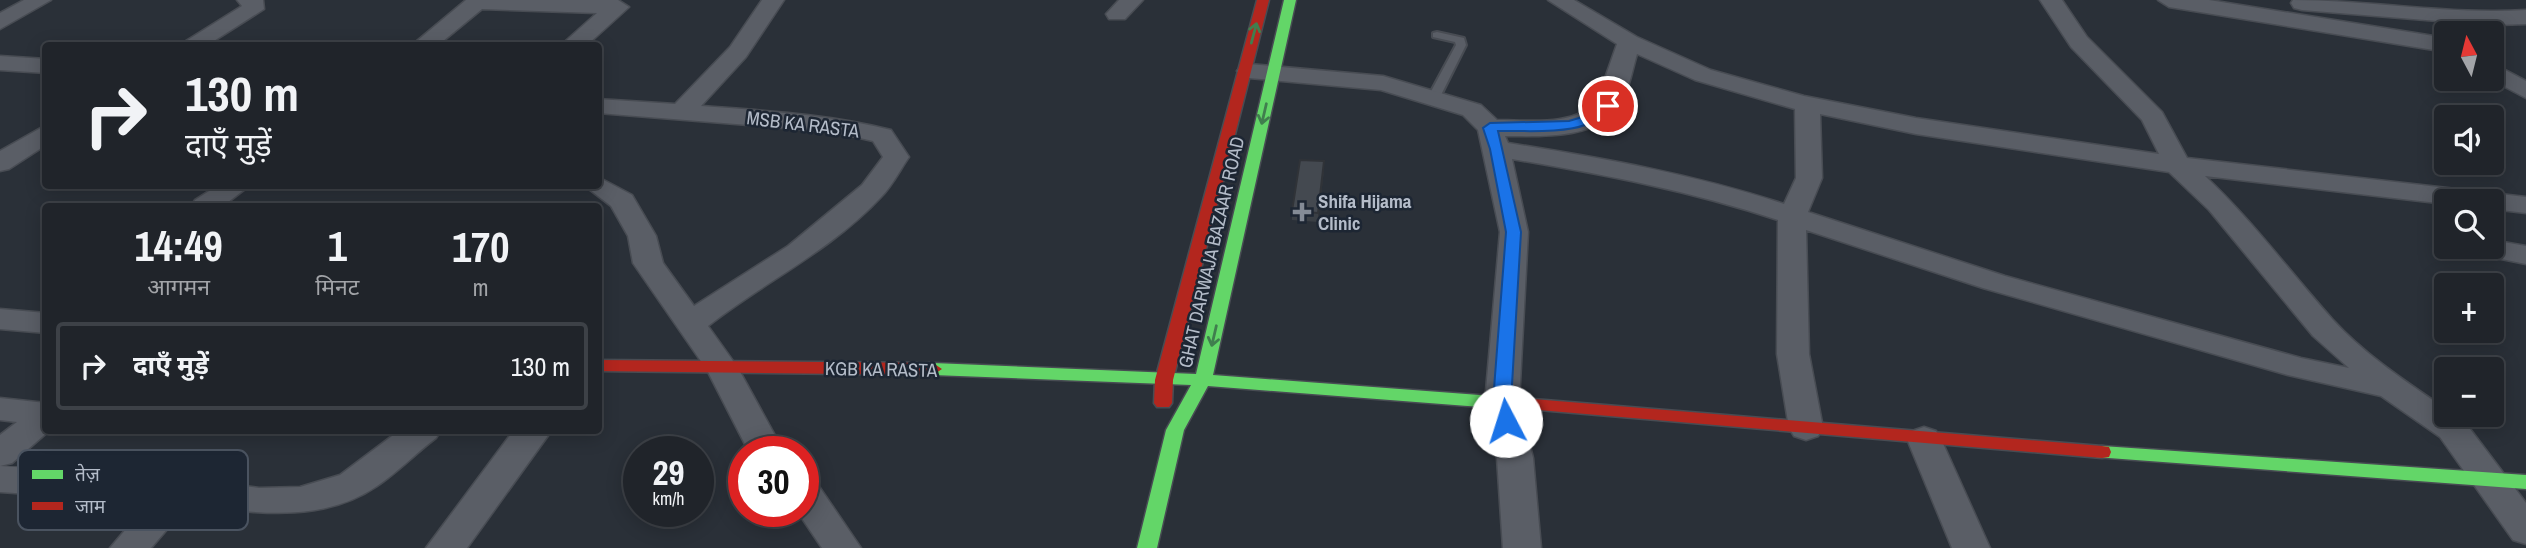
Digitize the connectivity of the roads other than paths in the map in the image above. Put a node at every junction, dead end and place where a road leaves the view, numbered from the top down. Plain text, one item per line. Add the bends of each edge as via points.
1 (40, 0) edge
2 (773, 0) edge
3 (1263, 0) edge
4 (1290, 0) edge
5 (1559, 0) edge
6 (2051, 0) edge
7 (2169, 0) edge
8 (2184, 0) edge
9 (2270, 0) edge
10 (477, 1) edge
11 (2297, 1) edge
12 (258, 4) edge
13 (2415, 6) edge
14 (2526, 18) edge
15 (2465, 21) edge
16 (0, 22) edge
17 (2504, 25) edge
18 (1437, 35) dead end
19 (201, 42) edge
20 (427, 42) edge
21 (576, 42) edge
22 (1629, 42) junction
23 (2434, 44) edge
24 (2504, 62) edge
25 (0, 63) edge
26 (42, 66) edge
27 (1243, 71) junction
28 (1274, 73) junction
29 (2526, 91) edge
30 (1434, 97) junction
31 (1807, 104) junction
32 (602, 106) edge
33 (683, 111) junction
34 (42, 136) edge
35 (1494, 138) junction
36 (0, 163) edge
37 (2177, 165) junction
38 (602, 188) edge
39 (230, 189) edge
40 (210, 203) edge
41 (2523, 207) edge
42 (1792, 217) junction
43 (2504, 251) edge
44 (2526, 255) edge
45 (0, 319) edge
46 (42, 321) edge
47 (691, 324) junction
48 (602, 367) edge
49 (722, 368) junction
50 (1164, 380) junction
51 (1203, 380) junction
52 (2391, 387) junction
53 (1502, 402) junction
54 (0, 409) edge
55 (42, 414) edge
56 (42, 418) edge
57 (1806, 428) junction
58 (1175, 430) junction
59 (419, 434) edge
60 (532, 434) edge
61 (758, 436) edge
62 (1924, 439) junction
63 (0, 454) edge
64 (2487, 479) junction
65 (0, 480) edge
66 (18, 481) edge
67 (2526, 482) edge
68 (248, 502) edge
69 (819, 514) edge
70 (145, 530) edge
71 (2526, 530) edge
72 (129, 548) edge
73 (445, 548) edge
74 (842, 548) edge
75 (1147, 548) edge
76 (1522, 548) edge
77 (1971, 548) edge

1 - 16 street
2 - 33 street via 738,52
27 -> 3 street
4 - 28 street, GHAT DARWAJA BAZAAR ROAD
5 - 22 street
6 - 37 street via 2079,42 2153,117
7 - 8 street
8 - 23 street
9 - 11 street
10 - 20 street
10 - 21 street via 618,8
11 - 13 street
12 - 19 street
13 - 15 street
14 - 17 street
18 - 30 lane via 1453,37 1461,45
22 - 31 street via 1703,75
22 - 35 street via 1608,106 1594,118
24 - 29 street
25 - 26 street
27 - 28 street
27 - 50 street
28 - 30 street via 1383,83
28 -> 51 street, GHAT DARWAJA BAZAAR ROAD
30 - 35 street via 1472,110
31 - 37 street via 1916,126
31 - 42 street via 1809,178
32 - 33 street, MSB KA RASTA
33 - 47 street, MSB KA RASTA via 858,129 882,135 896,157 872,191 798,252
34 - 36 street
35 - 42 street via 1720,192
35 - 53 street via 1514,232
37 - 41 street
37 - 52 street via 2219,204 2324,329
38 - 47 street via 622,201 642,236 648,263
39 - 40 street
42 - 52 street via 1897,253 2166,332
42 - 57 street via 1793,354
43 - 44 street
45 - 46 street
47 - 49 street
48 - 49 street, KGB KA RASTA
49 - 50 street, KGB KA RASTA via 874,367
49 - 61 street
50 - 51 street, KGB KA RASTA
50 - 58 street via 1164,406
51 - 53 street, KGB KA RASTA
51 - 58 street, GHAT DARWAJA BAZAAR ROAD
52 - 64 street via 2452,429
53 - 57 street, KGB KA RASTA
53 - 76 street via 1515,458
54 - 55 street
56 - 63 street
57 - 62 street, KGB KA RASTA
58 - 75 street, GHAT DARWAJA BAZAAR ROAD
59 - 68 street via 370,474 341,490 305,500
60 - 73 street via 506,464 471,520
62 - 64 street, KGB KA RASTA
62 - 77 street
64 - 67 street, KGB KA RASTA
64 - 71 street
65 - 66 street
69 - 74 street
70 - 72 street

